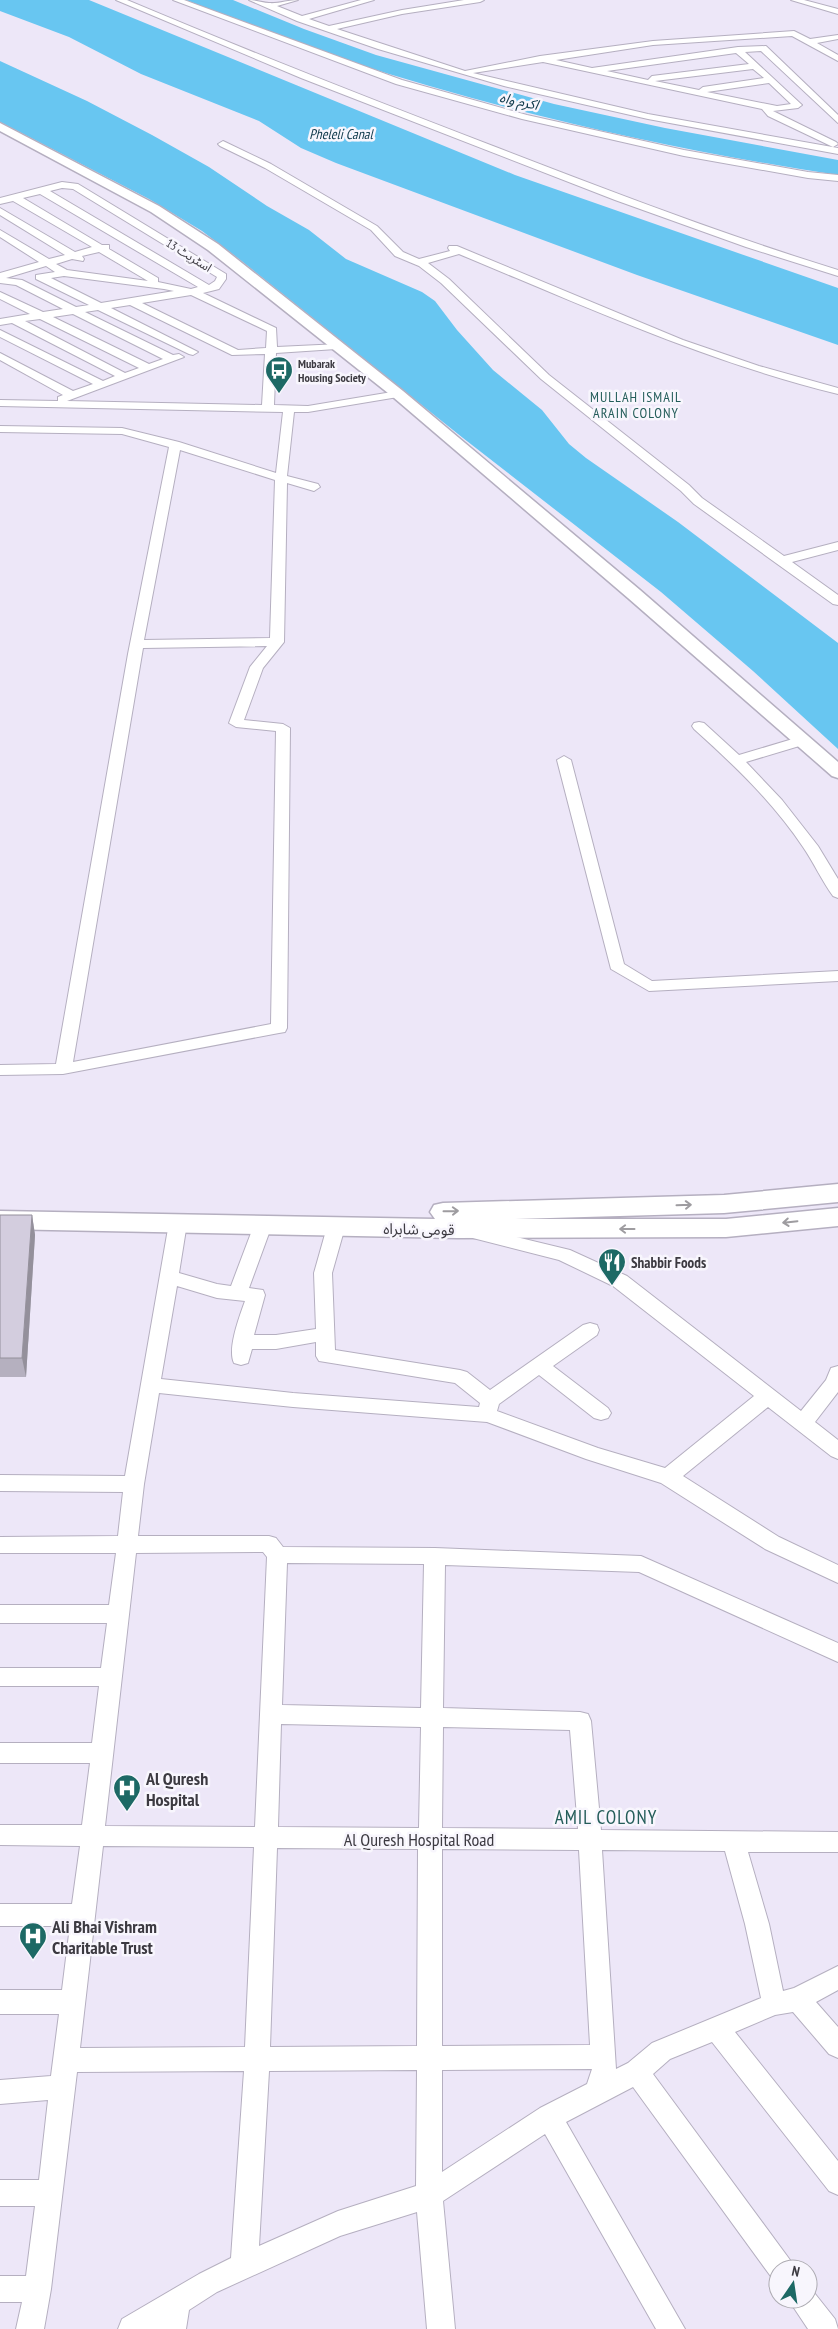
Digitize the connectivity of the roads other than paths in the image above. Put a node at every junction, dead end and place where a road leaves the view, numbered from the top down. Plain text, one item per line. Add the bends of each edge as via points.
1 (120, 0) edge
2 (177, 0) edge
3 (252, 0) edge
4 (294, 0) edge
5 (370, 0) edge
6 (454, 0) edge
7 (476, 0) edge
8 (796, 0) edge
9 (268, 6) junction
10 (838, 12) edge
11 (300, 19) junction
12 (322, 28) junction
13 (751, 36) junction
14 (838, 37) edge
15 (808, 42) junction
16 (763, 48) junction
17 (738, 50) junction
18 (838, 58) edge
19 (540, 59) junction
20 (755, 66) junction
21 (592, 71) junction
22 (461, 72) junction
23 (771, 80) junction
24 (639, 81) junction
25 (691, 92) junction
26 (763, 107) junction
27 (838, 120) edge
28 (0, 126) edge
29 (223, 144) dead end
30 (836, 146) edge
31 (838, 178) edge
32 (42, 190) junction
33 (14, 198) junction
34 (0, 201) edge
35 (0, 211) edge
36 (0, 233) edge
37 (156, 235) junction
38 (127, 242) junction
39 (100, 248) junction
40 (74, 255) junction
41 (48, 262) junction
42 (419, 262) junction
43 (135, 270) junction
44 (64, 273) junction
45 (838, 273) edge
46 (40, 277) junction
47 (0, 278) edge
48 (106, 278) junction
49 (18, 282) junction
50 (164, 286) junction
51 (208, 289) junction
52 (193, 292) junction
53 (0, 295) edge
54 (129, 300) junction
55 (101, 305) junction
56 (72, 310) junction
57 (42, 315) junction
58 (14, 320) junction
59 (0, 322) edge
60 (0, 333) edge
61 (215, 344) junction
62 (336, 346) junction
63 (271, 351) junction
64 (193, 352) junction
65 (0, 356) edge
66 (172, 359) junction
67 (150, 368) junction
68 (125, 377) junction
69 (103, 385) junction
70 (838, 391) edge
71 (398, 394) junction
72 (73, 396) junction
73 (0, 403) edge
74 (50, 404) junction
75 (268, 408) junction
76 (289, 408) junction
77 (0, 429) edge
78 (175, 444) junction
79 (281, 478) junction
80 (314, 486) dead end
81 (838, 546) edge
82 (781, 561) junction
83 (838, 601) edge
84 (277, 642) junction
85 (137, 644) junction
86 (699, 726) dead end
87 (801, 741) junction
88 (564, 760) dead end
89 (738, 760) junction
90 (838, 772) edge
91 (838, 892) edge
92 (838, 976) edge
93 (63, 1069) junction
94 (0, 1070) edge
95 (838, 1193) edge
96 (0, 1206) edge
97 (838, 1216) edge
98 (0, 1220) edge
99 (178, 1223) junction
100 (263, 1225) junction
101 (336, 1227) junction
102 (458, 1229) junction
103 (168, 1277) junction
104 (238, 1293) junction
105 (590, 1330) dead end
106 (325, 1334) junction
107 (539, 1366) junction
108 (838, 1373) edge
109 (150, 1385) junction
110 (768, 1396) junction
111 (489, 1407) junction
112 (601, 1413) dead end
113 (803, 1423) junction
114 (838, 1451) edge
115 (668, 1477) junction
116 (0, 1483) edge
117 (134, 1484) junction
118 (0, 1545) edge
119 (126, 1545) junction
120 (277, 1555) junction
121 (435, 1556) junction
122 (838, 1575) edge
123 (0, 1614) edge
124 (118, 1614) junction
125 (838, 1653) edge
126 (111, 1676) junction
127 (0, 1677) edge
128 (272, 1714) junction
129 (432, 1719) junction
130 (0, 1753) edge
131 (102, 1753) junction
132 (0, 1835) edge
133 (92, 1836) junction
134 (267, 1837) junction
135 (430, 1838) junction
136 (590, 1840) junction
137 (734, 1841) junction
138 (838, 1842) edge
139 (0, 1915) edge
140 (83, 1916) junction
141 (838, 1976) edge
142 (0, 2002) edge
143 (73, 2002) junction
144 (786, 2002) junction
145 (716, 2028) junction
146 (838, 2046) edge
147 (428, 2057) junction
148 (603, 2057) junction
149 (258, 2058) junction
150 (66, 2060) junction
151 (636, 2072) junction
152 (63, 2087) junction
153 (0, 2092) edge
154 (597, 2093) junction
155 (549, 2117) junction
156 (838, 2182) edge
157 (0, 2193) edge
158 (50, 2193) junction
159 (429, 2195) junction
160 (774, 2259) edge
161 (244, 2266) junction
162 (0, 2289) edge
163 (38, 2289) junction
164 (177, 2302) junction
165 (810, 2309) edge
166 (30, 2329) edge
167 (132, 2329) edge
168 (172, 2329) edge
169 (440, 2329) edge
170 (671, 2329) edge
171 (825, 2329) edge

1 - 45 street via 610,196
2 - 31 street via 398,82 525,117 684,153
3 - 9 street
4 - 9 street
5 - 11 street
6 - 12 street via 387,10
7 - 12 street
8 - 10 street
9 - 11 street
11 - 12 street
12 - 22 street
13 - 15 street via 794,33
13 - 16 street
13 - 19 street via 653,43
14 - 15 street
15 - 18 street
16 - 17 street
16 - 27 street
17 - 20 street
17 - 21 street
19 - 21 street
19 - 22 street
20 - 23 street
20 - 24 street
21 - 24 street
22 - 30 street via 692,126 813,147
23 - 25 street
23 - 26 street via 798,105 777,109
24 - 25 street
25 - 26 street
26 - 30 street
28 - 62 main road via 155,209 213,247
29 - 42 street via 268,166 374,228 400,254
32 - 33 street, اسٹریٹ 13
32 - 37 street, اسٹریٹ 13 via 62,185 75,186
32 - 38 street
33 - 34 street, اسٹریٹ 13
33 - 39 street
35 - 40 street
36 - 41 street
37 - 38 street
37 - 51 street, اسٹریٹ 13 via 222,276 221,282
38 - 39 street
38 - 51 street
39 - 40 street
39 - 43 street
40 - 41 street
40 - 48 street
41 - 44 street
41 - 47 street
42 - 70 street via 457,250 679,342
42 - 82 street via 445,281 545,377 698,501
43 - 48 street
43 - 50 street
44 - 46 street
44 - 48 street
46 - 49 street
46 - 55 street
47 - 49 street
48 - 50 street
49 - 56 street
50 - 52 street
51 - 52 street, اسٹریٹ 13
52 - 54 street, اسٹریٹ 13
52 - 63 street via 272,330
53 - 57 street
54 - 55 street, اسٹریٹ 13
54 - 61 street
55 - 56 street, اسٹریٹ 13
55 - 64 street
56 - 57 street, اسٹریٹ 13
56 - 66 street
57 - 58 street, اسٹریٹ 13
57 - 67 street
58 - 59 street, اسٹریٹ 13
58 - 68 street
60 - 69 street
61 - 63 street via 236,353
61 - 64 street
62 - 63 street
62 - 71 main road
63 - 75 street
64 - 66 street
65 - 72 street
66 - 67 street
67 - 68 street
68 - 69 street
69 - 72 street
71 - 76 street via 308,409
71 - 87 main road
72 - 74 street
73 - 74 street
74 - 75 street
75 - 76 street
76 - 79 street
77 - 78 street via 122,430
78 - 79 street
78 - 85 street
79 - 80 street
79 - 84 street
81 - 82 street
82 - 83 street
84 - 85 street
84 - 93 street via 257,667 236,723 283,728 279,1028
85 - 93 street
86 - 89 street
87 - 89 street
87 - 90 main road
88 - 92 street via 617,966 649,986
89 - 91 street via 800,828 822,860
93 - 94 street
96 -> 95 highway, قومی شاہراہ via 446,1212 724,1204
97 -> 102 highway, قومی شاہراہ via 726,1228
98 - 99 highway, قومی شاہراہ
99 - 100 highway, قومی شاہراہ
99 - 103 street
100 - 101 highway, قومی شاہراہ
100 - 104 street
101 - 102 highway, قومی شاہراہ
101 - 106 street via 323,1273
102 - 110 street via 564,1256 620,1281
103 - 104 street via 217,1291
103 - 109 street
104 - 106 street via 256,1295 242,1350
105 - 107 street
106 - 111 street via 326,1356 460,1377
107 - 111 street
107 - 112 street
108 - 113 street via 834,1384
109 - 111 street via 458,1414
109 - 117 street
110 - 113 street
110 - 115 street
111 - 115 street via 593,1454
113 - 114 street
115 - 122 street via 772,1543
116 - 117 street
117 - 119 street
118 - 119 street
119 - 120 street via 268,1544
119 - 124 street
120 - 121 street
120 - 128 street
121 - 125 street via 641,1564
121 - 129 street
123 - 124 street
124 - 126 street
126 - 127 street
126 - 131 street
128 - 129 street
128 - 134 street
129 - 135 street
129 - 136 street via 580,1721
130 - 131 street
131 - 133 street
132 - 133 street, Al Quresh Hospital Road
133 - 134 street, Al Quresh Hospital Road
133 - 140 street
134 - 135 street, Al Quresh Hospital Road
134 - 149 street
135 - 136 street, Al Quresh Hospital Road
135 - 147 street
136 - 137 street, Al Quresh Hospital Road
136 - 148 street
137 - 138 street, Al Quresh Hospital Road
137 - 144 street via 757,1924
139 - 140 street
140 - 143 street
141 - 144 street
142 - 143 street
143 - 150 street
144 - 145 street
144 - 146 street
145 - 151 street via 661,2051
145 - 156 street
147 - 148 street
147 - 149 street
147 - 159 street
148 - 154 street via 604,2069
149 - 150 street
149 - 161 street
150 - 152 street
151 - 154 street
151 - 160 street
152 - 153 street
152 - 158 street
154 - 155 street
155 - 159 street
155 - 170 street
157 - 158 street
158 - 163 street
159 - 161 street via 338,2224
159 - 169 street
161 - 164 street
162 - 163 street
163 - 166 street
164 - 167 street
164 - 168 street
165 - 171 street

